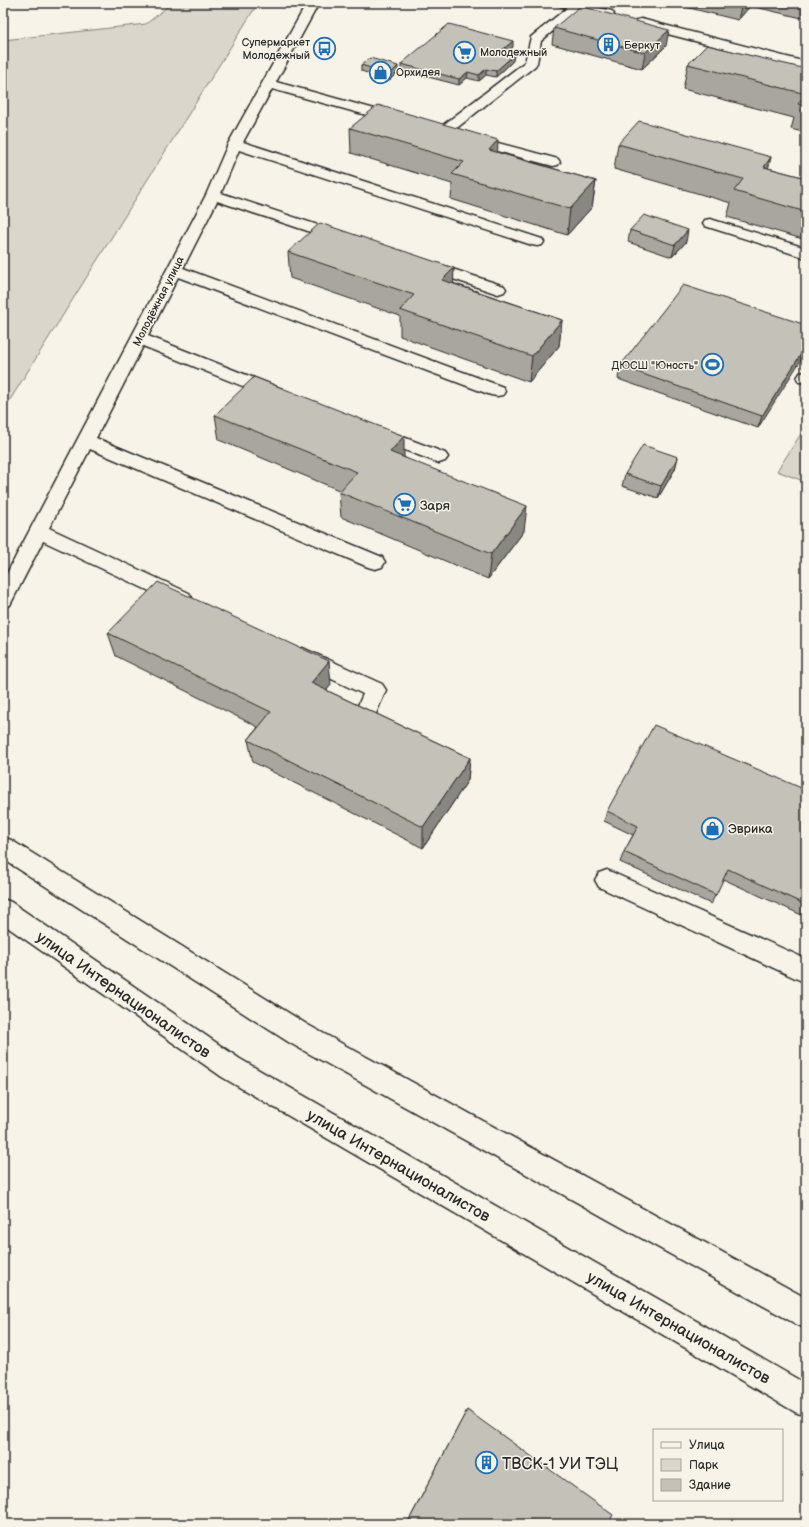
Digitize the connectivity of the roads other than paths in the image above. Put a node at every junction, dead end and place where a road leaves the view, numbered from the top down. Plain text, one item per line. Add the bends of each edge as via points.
1 (313, 3) edge
2 (562, 3) edge
3 (576, 6) junction
4 (806, 66) edge
5 (269, 84) junction
6 (413, 124) edge
7 (428, 128) edge
8 (443, 132) junction
9 (235, 144) junction
10 (553, 162) dead end
11 (213, 195) junction
12 (710, 223) dead end
13 (355, 242) edge
14 (537, 242) dead end
15 (806, 253) edge
16 (415, 262) edge
17 (174, 270) junction
18 (498, 289) dead end
19 (139, 338) junction
20 (497, 391) dead end
21 (293, 399) edge
22 (366, 428) edge
23 (86, 441) junction
24 (439, 458) dead end
25 (38, 531) junction
26 (375, 562) dead end
27 (3, 600) edge
28 (196, 605) edge
29 (289, 649) edge
30 (364, 717) edge
31 (3, 847) edge
32 (607, 880) dead end
33 (3, 910) edge
34 (806, 971) edge
35 (806, 1314) edge
36 (806, 1401) edge

1 - 5 street, Молодёжная улица
2 - 3 street
3 - 4 street
3 - 8 street via 535,40 531,63
5 - 6 street
5 - 9 street, Молодёжная улица
7 - 8 street
8 - 10 street
9 - 11 street, Молодёжная улица
9 - 14 street
11 - 13 street
11 - 17 street, Молодёжная улица
12 - 15 street
16 - 18 street
17 - 19 street, Молодёжная улица
17 - 20 street
19 - 21 street
19 - 23 street, Молодёжная улица
22 - 24 street
23 - 25 street, Молодёжная улица
23 - 26 street
25 - 27 street, Молодёжная улица
25 - 28 street
29 - 30 street via 375,690
31 - 35 street via 299,1034
32 - 34 street
33 - 36 street, улица Интернационалистов via 231,1068

